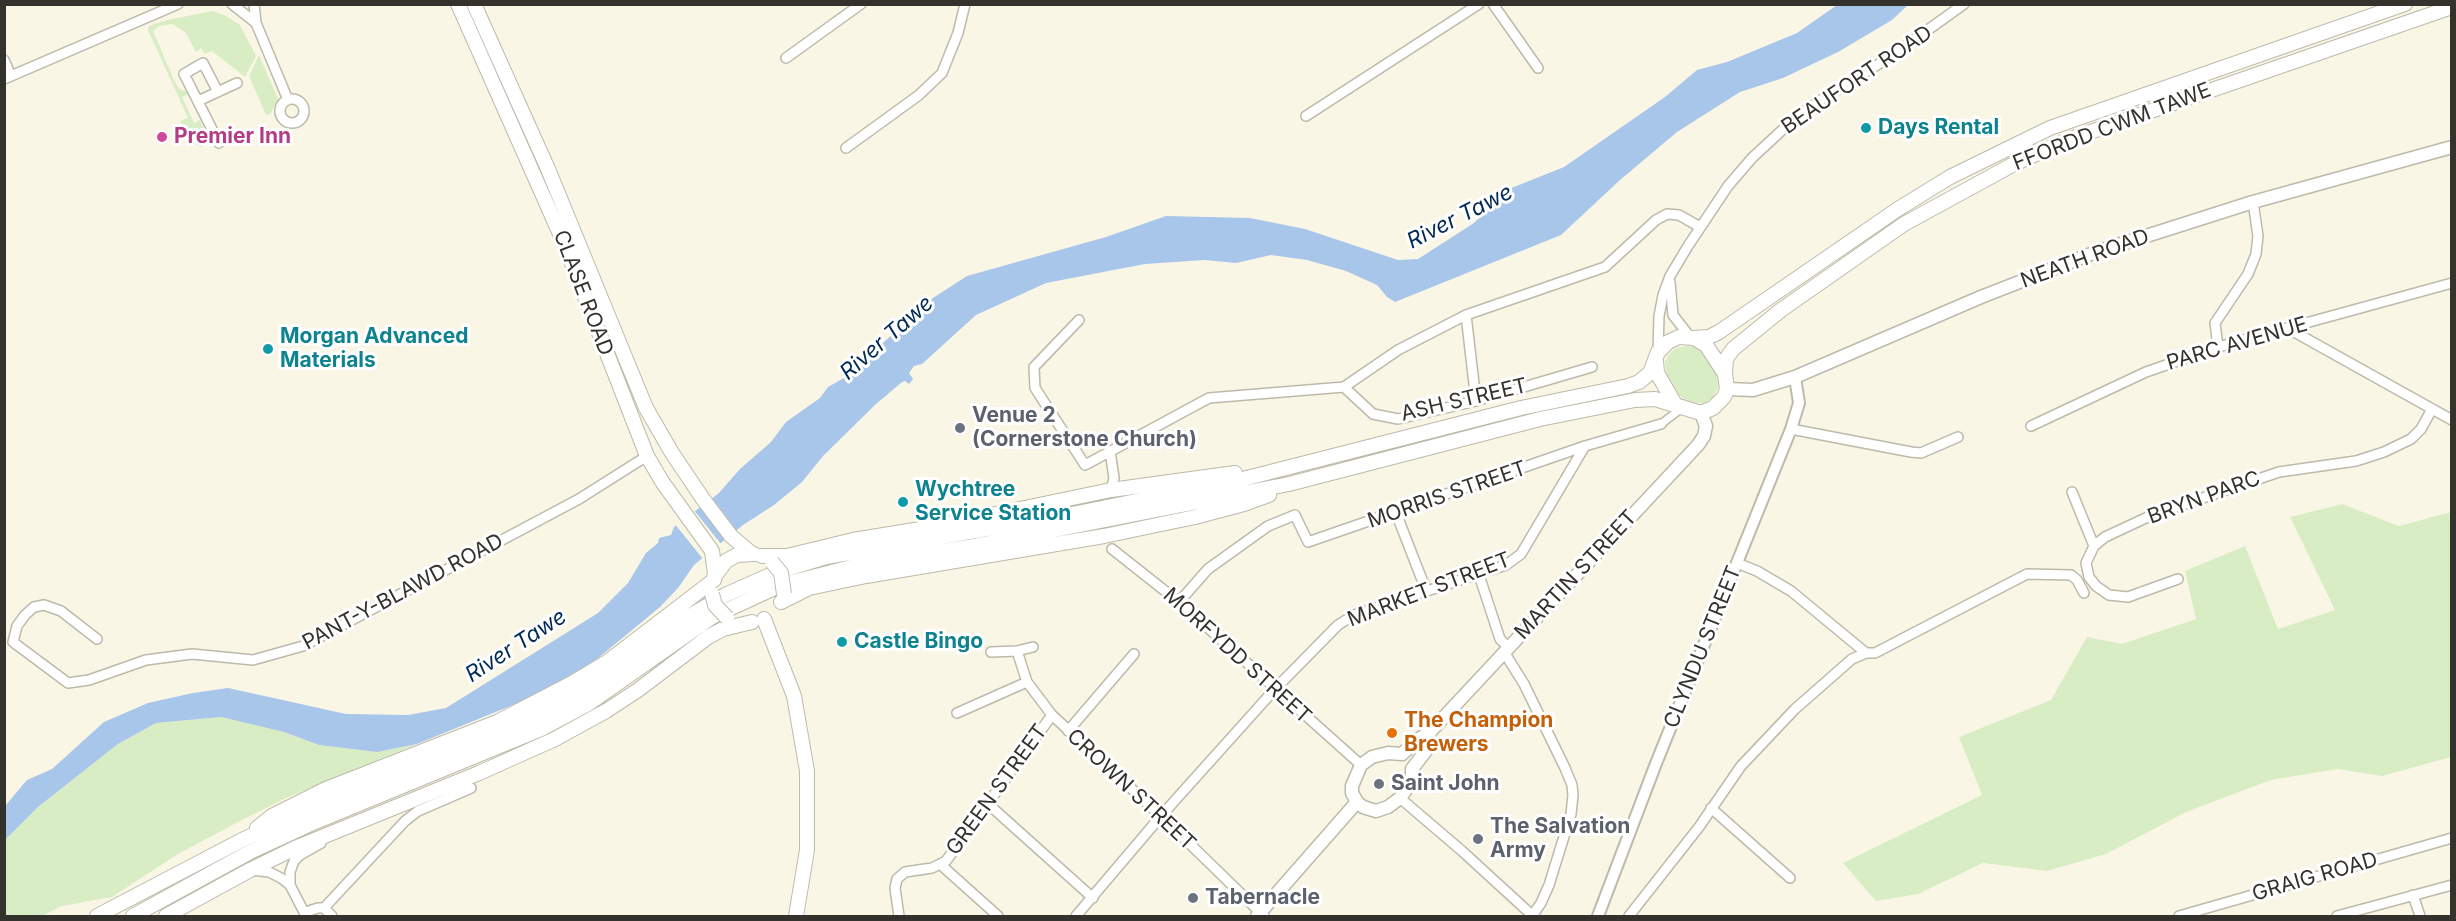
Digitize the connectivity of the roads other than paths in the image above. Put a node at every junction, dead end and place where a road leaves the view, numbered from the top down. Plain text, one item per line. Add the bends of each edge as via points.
1 (178, 4) edge
2 (232, 4) edge
3 (254, 4) edge
4 (458, 4) edge
5 (474, 4) edge
6 (861, 4) edge
7 (965, 4) edge
8 (1479, 4) edge
9 (1493, 4) edge
10 (1964, 4) edge
11 (2405, 4) edge
12 (2451, 7) edge
13 (256, 23) junction
14 (786, 58) dead end
15 (4, 60) edge
16 (1538, 68) dead end
17 (8, 78) edge
18 (237, 84) dead end
19 (218, 92) junction
20 (288, 100) dead end
21 (198, 101) junction
22 (1306, 116) dead end
23 (219, 143) dead end
24 (846, 147) dead end
25 (2451, 147) edge
26 (2253, 202) junction
27 (1700, 227) junction
28 (1670, 276) junction
29 (2451, 283) edge
30 (1466, 315) junction
31 (1079, 320) dead end
32 (2289, 328) junction
33 (1692, 338) junction
34 (2218, 347) junction
35 (1657, 356) junction
36 (1592, 367) dead end
37 (1725, 374) junction
38 (1795, 377) junction
39 (1344, 387) junction
40 (1727, 389) junction
41 (1476, 401) junction
42 (1679, 406) junction
43 (2432, 409) junction
44 (1701, 413) junction
45 (2451, 420) edge
46 (1661, 424) joint
47 (2031, 426) dead end
48 (1791, 429) junction
49 (1958, 437) dead end
50 (1585, 446) junction
51 (1110, 451) junction
52 (647, 456) junction
53 (1290, 467) junction
54 (1289, 484) junction
55 (1111, 490) junction
56 (2073, 492) dead end
57 (1396, 513) junction
58 (2094, 546) junction
59 (1112, 549) dead end
60 (762, 557) junction
61 (1737, 563) junction
62 (1479, 575) junction
63 (715, 577) junction
64 (2178, 579) dead end
65 (1426, 590) junction
66 (2084, 593) dead end
67 (783, 598) junction
68 (1179, 602) junction
69 (758, 621) junction
70 (96, 639) dead end
71 (1033, 647) dead end
72 (1506, 650) junction
73 (1017, 651) junction
74 (991, 652) dead end
75 (1866, 653) junction
76 (1134, 654) dead end
77 (1028, 682) junction
78 (1275, 689) junction
79 (957, 713) dead end
80 (1052, 715) junction
81 (1068, 731) junction
82 (1430, 732) junction
83 (1402, 754) junction
84 (1361, 765) junction
85 (1412, 770) junction
86 (471, 788) dead end
87 (1400, 798) junction
88 (1357, 802) junction
89 (987, 803) junction
90 (1711, 808) junction
91 (1161, 816) junction
92 (371, 817) junction
93 (2451, 838) edge
94 (242, 840) junction
95 (940, 864) junction
96 (250, 870) junction
97 (1790, 878) dead end
98 (189, 884) junction
99 (290, 885) junction
100 (2451, 885) edge
101 (2414, 895) junction
102 (1093, 898) junction
103 (324, 909) junction
104 (306, 914) edge
105 (1260, 915) edge
106 (97, 916) edge
107 (132, 916) edge
108 (145, 916) edge
109 (166, 916) edge
110 (332, 916) edge
111 (796, 916) edge
112 (899, 916) edge
113 (998, 916) edge
114 (1076, 916) edge
115 (1532, 916) edge
116 (1598, 916) edge
117 (1629, 916) edge
118 (2179, 916) edge
119 (2337, 916) edge
120 (2420, 916) edge

1 - 17 street
2 - 13 street
3 - 13 street
4 - 52 main road, CLASE ROAD via 560,233
5 - 60 main road, CLASE ROAD via 549,169 646,408 672,453 731,536
6 - 14 street
7 - 24 street via 942,73 919,95
8 - 22 street
9 - 16 street
10 - 27 street, BEAUFORT ROAD via 1793,120 1740,172
11 - 33 main road, FFORDD CWM TAWE via 2050,128 1950,177 1898,209 1719,333
12 - 37 main road, FFORDD CWM TAWE via 2067,140 2012,165 1904,224 1781,310 1733,349 1726,359
13 - 20 street
15 - 17 street
18 - 19 street
19 - 21 street
19 - 21 street via 203,63 197,65 184,74
21 - 23 street
25 - 26 main road, NEATH ROAD
26 - 34 street via 2258,236 2256,254 2248,274 2215,323
26 - 38 main road, NEATH ROAD via 2096,252
27 - 28 street, BEAUFORT ROAD
27 - 30 street via 1679,215 1667,214 1605,267
28 - 33 street via 1673,315
28 - 35 street, BEAUFORT ROAD via 1659,316
29 - 32 street, PARC AVENUE
30 - 39 street via 1398,350
30 - 41 street
31 - 51 street via 1034,367 1035,388 1085,465
32 - 34 street, PARC AVENUE
32 - 43 street
33 - 35 main road via 1672,340
33 - 37 main road via 1706,345
34 - 47 street, PARC AVENUE via 2146,372
35 - 42 main road via 1657,373
35 - 53 main road via 1650,373 1628,386 1521,408
36 - 41 street, ASH STREET
37 - 40 main road
38 - 40 main road, NEATH ROAD via 1753,390
38 - 48 street, CLYNDU STREET via 1799,403
39 - 41 street, ASH STREET via 1373,414 1398,419
39 - 51 street via 1209,398
40 - 44 main road via 1719,404
42 - 44 main road
42 - 46 street
42 - 54 main road via 1655,399 1635,400 1540,419
43 - 45 street
43 - 58 street, BRYN PARC via 2411,439 2384,452 2356,461 2279,472 2150,516
44 - 72 main road, MARTIN STREET via 1706,426 1698,445
46 - 50 street
48 - 49 street via 1921,453
48 - 61 street, CLYNDU STREET
50 - 57 street, MORRIS STREET
50 - 62 street, MARKET STREET via 1521,554 1506,565
51 - 55 street via 1114,478
52 - 63 main road, CLASE ROAD via 712,551
52 - 70 street, PANT-Y-BLAWD ROAD via 579,499 303,646 253,660 192,654 146,660 89,680 68,683 13,642 25,615 44,605 61,611
53 - 55 main road
53 - 94 main road via 1186,492 826,558 768,575 688,617 580,694
54 - 67 main road via 1244,504 1196,517 866,576
54 - 98 main road via 863,564 781,585 712,617 588,704 541,729 315,822
55 - 60 main road via 787,556
56 - 58 street
57 - 65 street
57 - 68 street, MORRIS STREET via 1308,542 1295,515 1268,526 1208,568
58 - 64 street via 2086,563 2090,577 2109,596 2128,597
59 - 68 street, MORFYDD STREET
60 - 63 main road via 737,555 726,561
60 - 67 main road, bridge via 781,573
61 - 75 street via 1791,591
61 - 116 street, CLYNDU STREET
62 - 65 street, MARKET STREET
62 - 72 street
63 - 69 main road, bridge via 712,594 718,610 727,618
63 - 94 main road via 607,662 572,684 497,722 326,789 272,816
65 - 78 street, MARKET STREET via 1354,615 1338,625
66 - 75 street via 2071,575 2027,573 1875,653
67 - 69 main road via 775,612
68 - 78 street, MORFYDD STREET
69 - 92 main road via 723,629 606,711 555,739
69 - 111 main road via 794,696 807,771 807,850
71 - 73 street
72 - 82 main road, MARTIN STREET
72 - 115 street via 1572,785 1572,813 1550,885
73 - 74 street
73 - 77 street, CROWN STREET
75 - 90 street via 1852,659 1795,709 1741,766
76 - 81 street
77 - 79 street
77 - 80 street, CROWN STREET
78 - 84 street, MORFYDD STREET
78 - 91 street, MARKET STREET
80 - 81 street, CROWN STREET
80 - 89 street, GREEN STREET
81 - 91 street, CROWN STREET
82 - 83 main road
82 - 85 main road via 1428,748
83 - 84 main road via 1372,757
83 - 85 main road
84 - 88 main road via 1352,786
85 - 87 main road via 1412,781
86 - 103 street via 418,811 405,821
87 - 88 main road via 1376,811
87 - 115 street
88 - 105 main road
89 - 95 street, GREEN STREET
89 - 102 street
90 - 97 street
90 - 117 street
91 - 102 street, MARKET STREET
91 - 105 street, CROWN STREET
92 - 96 main road
92 - 99 street via 300,855 290,872
93 - 118 street, GRAIG ROAD
94 - 106 main road
95 - 112 street via 905,872 897,879
95 - 113 street
96 - 99 street via 269,872
96 - 109 main road
98 - 107 main road
98 - 108 main road
99 - 104 street
100 - 101 street
101 - 119 street
101 - 120 street
102 - 114 street, MARKET STREET
103 - 104 street
103 - 110 street

